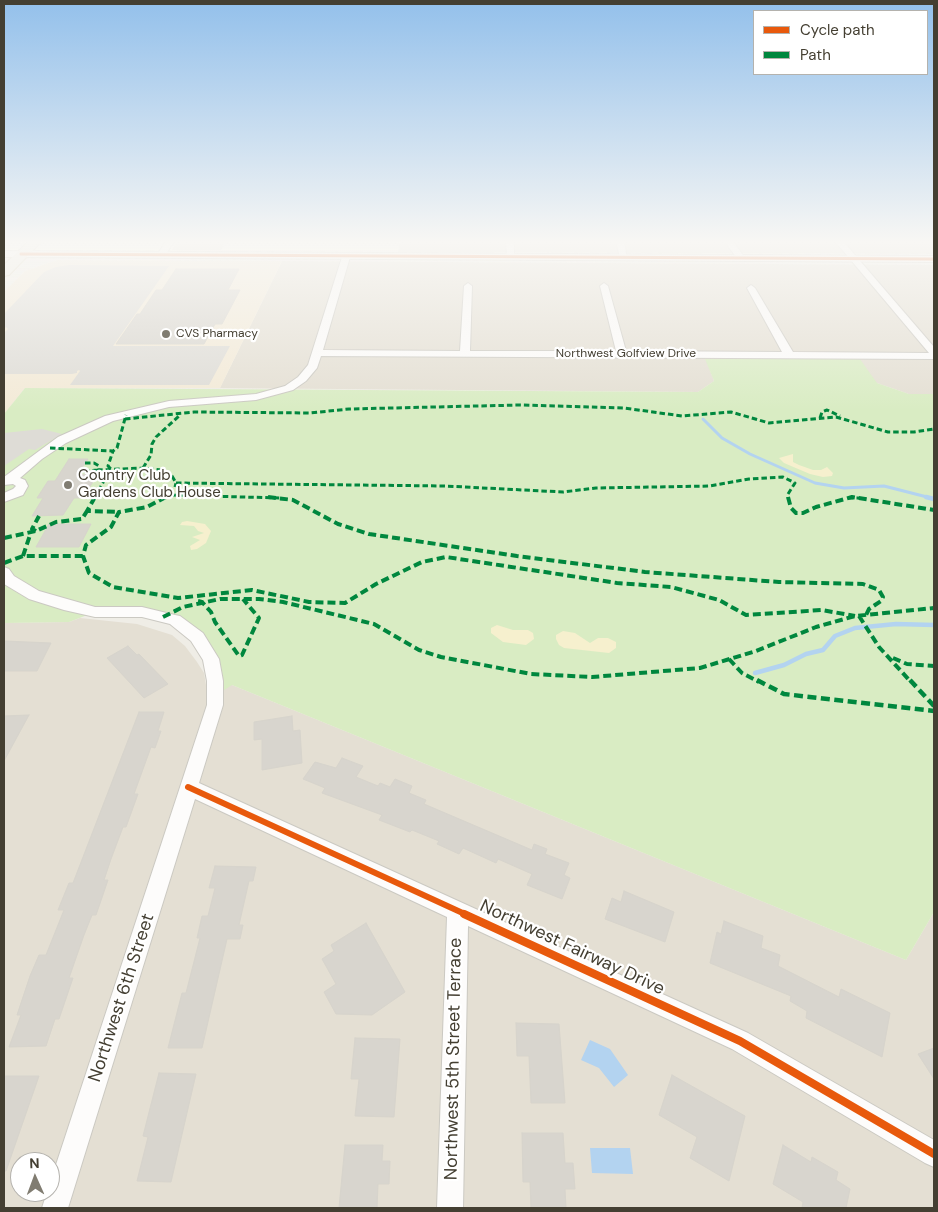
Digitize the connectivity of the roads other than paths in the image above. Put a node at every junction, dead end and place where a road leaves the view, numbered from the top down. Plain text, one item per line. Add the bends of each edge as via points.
1 (334, 297) edge
2 (468, 297) edge
3 (607, 297) edge
4 (756, 297) edge
5 (886, 297) edge
6 (318, 353) junction
7 (465, 353) junction
8 (622, 354) junction
9 (934, 354) edge
10 (789, 355) junction
11 (7, 480) edge
12 (4, 498) edge
13 (4, 572) edge
14 (188, 787) junction
15 (458, 910) junction
16 (934, 1154) edge
17 (56, 1208) edge
18 (450, 1208) edge

1 - 6 street
2 - 7 street
3 - 8 street
4 - 10 street
5 - 9 street
6 - 7 street, Northwest Golfview Drive
6 - 11 street via 313,366 289,388 256,397 169,404 109,418 62,440
7 - 8 street, Northwest Golfview Drive
8 - 10 street, Northwest Golfview Drive
9 - 10 street, Northwest Golfview Drive
11 - 12 street via 21,483 25,489
13 - 14 street, Northwest 6th Street via 10,580 34,595 95,612 149,614 175,620 197,637 211,659 215,705
14 - 15 street, Northwest Fairway Drive
14 - 17 street, Northwest 6th Street
15 - 16 street, Northwest Fairway Drive via 740,1041
15 - 18 street, Northwest 5th Street Terrace

